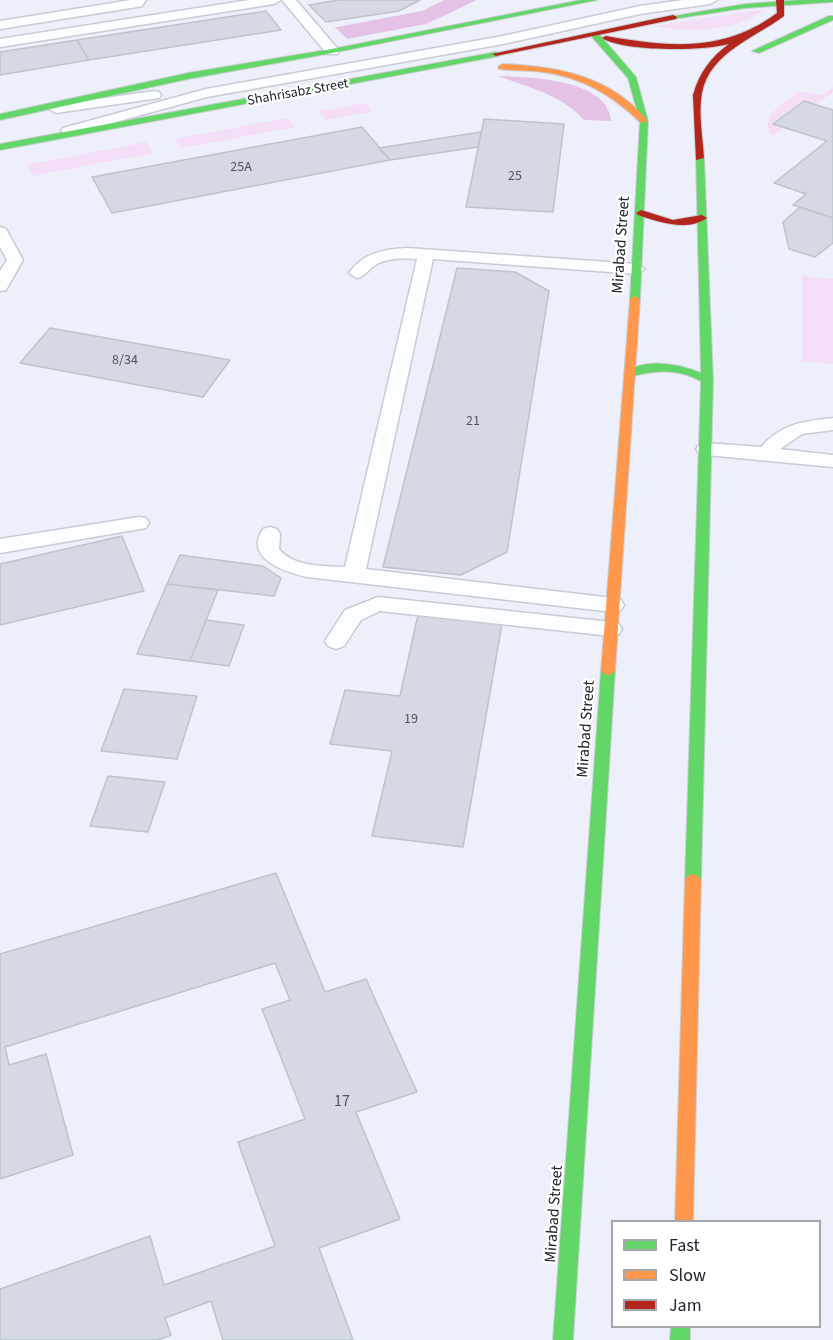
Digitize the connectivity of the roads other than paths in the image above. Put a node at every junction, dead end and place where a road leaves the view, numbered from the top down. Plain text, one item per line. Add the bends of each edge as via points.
1 (139, 0) edge
2 (274, 0) edge
3 (289, 0) edge
4 (593, 0) edge
5 (662, 0) edge
6 (710, 0) edge
7 (833, 0) edge
8 (780, 2) edge
9 (560, 3) edge
10 (484, 7) dead end
11 (832, 18) edge
12 (576, 21) junction
13 (0, 25) edge
14 (429, 31) junction
15 (758, 34) junction
16 (595, 35) junction
17 (742, 39) junction
18 (0, 43) edge
19 (332, 51) junction
20 (743, 60) dead end
21 (428, 69) junction
22 (710, 108) dead end
23 (5, 116) edge
24 (644, 121) junction
25 (700, 128) junction
26 (24, 143) junction
27 (0, 147) edge
28 (641, 213) junction
29 (702, 218) junction
30 (0, 232) edge
31 (426, 254) junction
32 (637, 269) junction
33 (357, 273) dead end
34 (0, 286) edge
35 (630, 374) junction
36 (707, 380) junction
37 (833, 424) edge
38 (705, 449) junction
39 (766, 453) junction
40 (833, 460) edge
41 (139, 523) dead end
42 (270, 534) dead end
43 (0, 546) edge
44 (354, 575) junction
45 (613, 604) junction
46 (611, 629) junction
47 (336, 641) dead end
48 (684, 1220) edge
49 (563, 1340) edge

1 - 13 lane
2 - 18 lane
3 - 19 lane
4 - 9 main road
5 - 12 lane
6 - 12 lane
7 - 8 main road, Shahrisabz Street
8 - 15 main road via 781,14
8 - 16 main road, Shahrisabz Street via 696,12
9 - 12 main road
9 - 14 main road
10 - 14 main road
11 - 15 main road
11 - 20 main road via 779,39
12 - 16 main road
12 - 23 lane via 202,88
12 - 26 lane via 484,43 206,93
14 - 19 main road
15 - 17 main road
16 - 17 main road via 658,45 703,45
16 - 21 main road, Shahrisabz Street
16 - 24 main road, Mirabad Street via 632,77
17 - 25 main road via 724,49 702,72 697,95
19 - 23 main road via 188,76
21 - 24 main road via 511,67 560,71 615,92
21 - 26 main road, Shahrisabz Street
22 - 25 main road
24 - 28 main road, Mirabad Street
25 - 29 main road
26 - 27 main road, Shahrisabz Street
28 - 29 main road via 673,223
28 - 32 main road, Mirabad Street
29 - 36 main road
30 - 34 lane via 15,260
31 - 32 lane
31 - 33 lane via 380,257
31 - 44 lane
32 - 35 main road, Mirabad Street
35 - 36 main road via 649,367 669,366
35 - 45 main road, Mirabad Street
36 - 38 main road
37 - 39 lane via 796,428 778,437
38 - 39 lane
38 - 48 main road
39 - 40 lane
41 - 43 lane
42 - 44 lane via 269,549 281,563
44 - 45 lane
45 - 46 main road, Mirabad Street
46 - 47 lane via 378,604 353,615
46 - 49 main road, Mirabad Street

